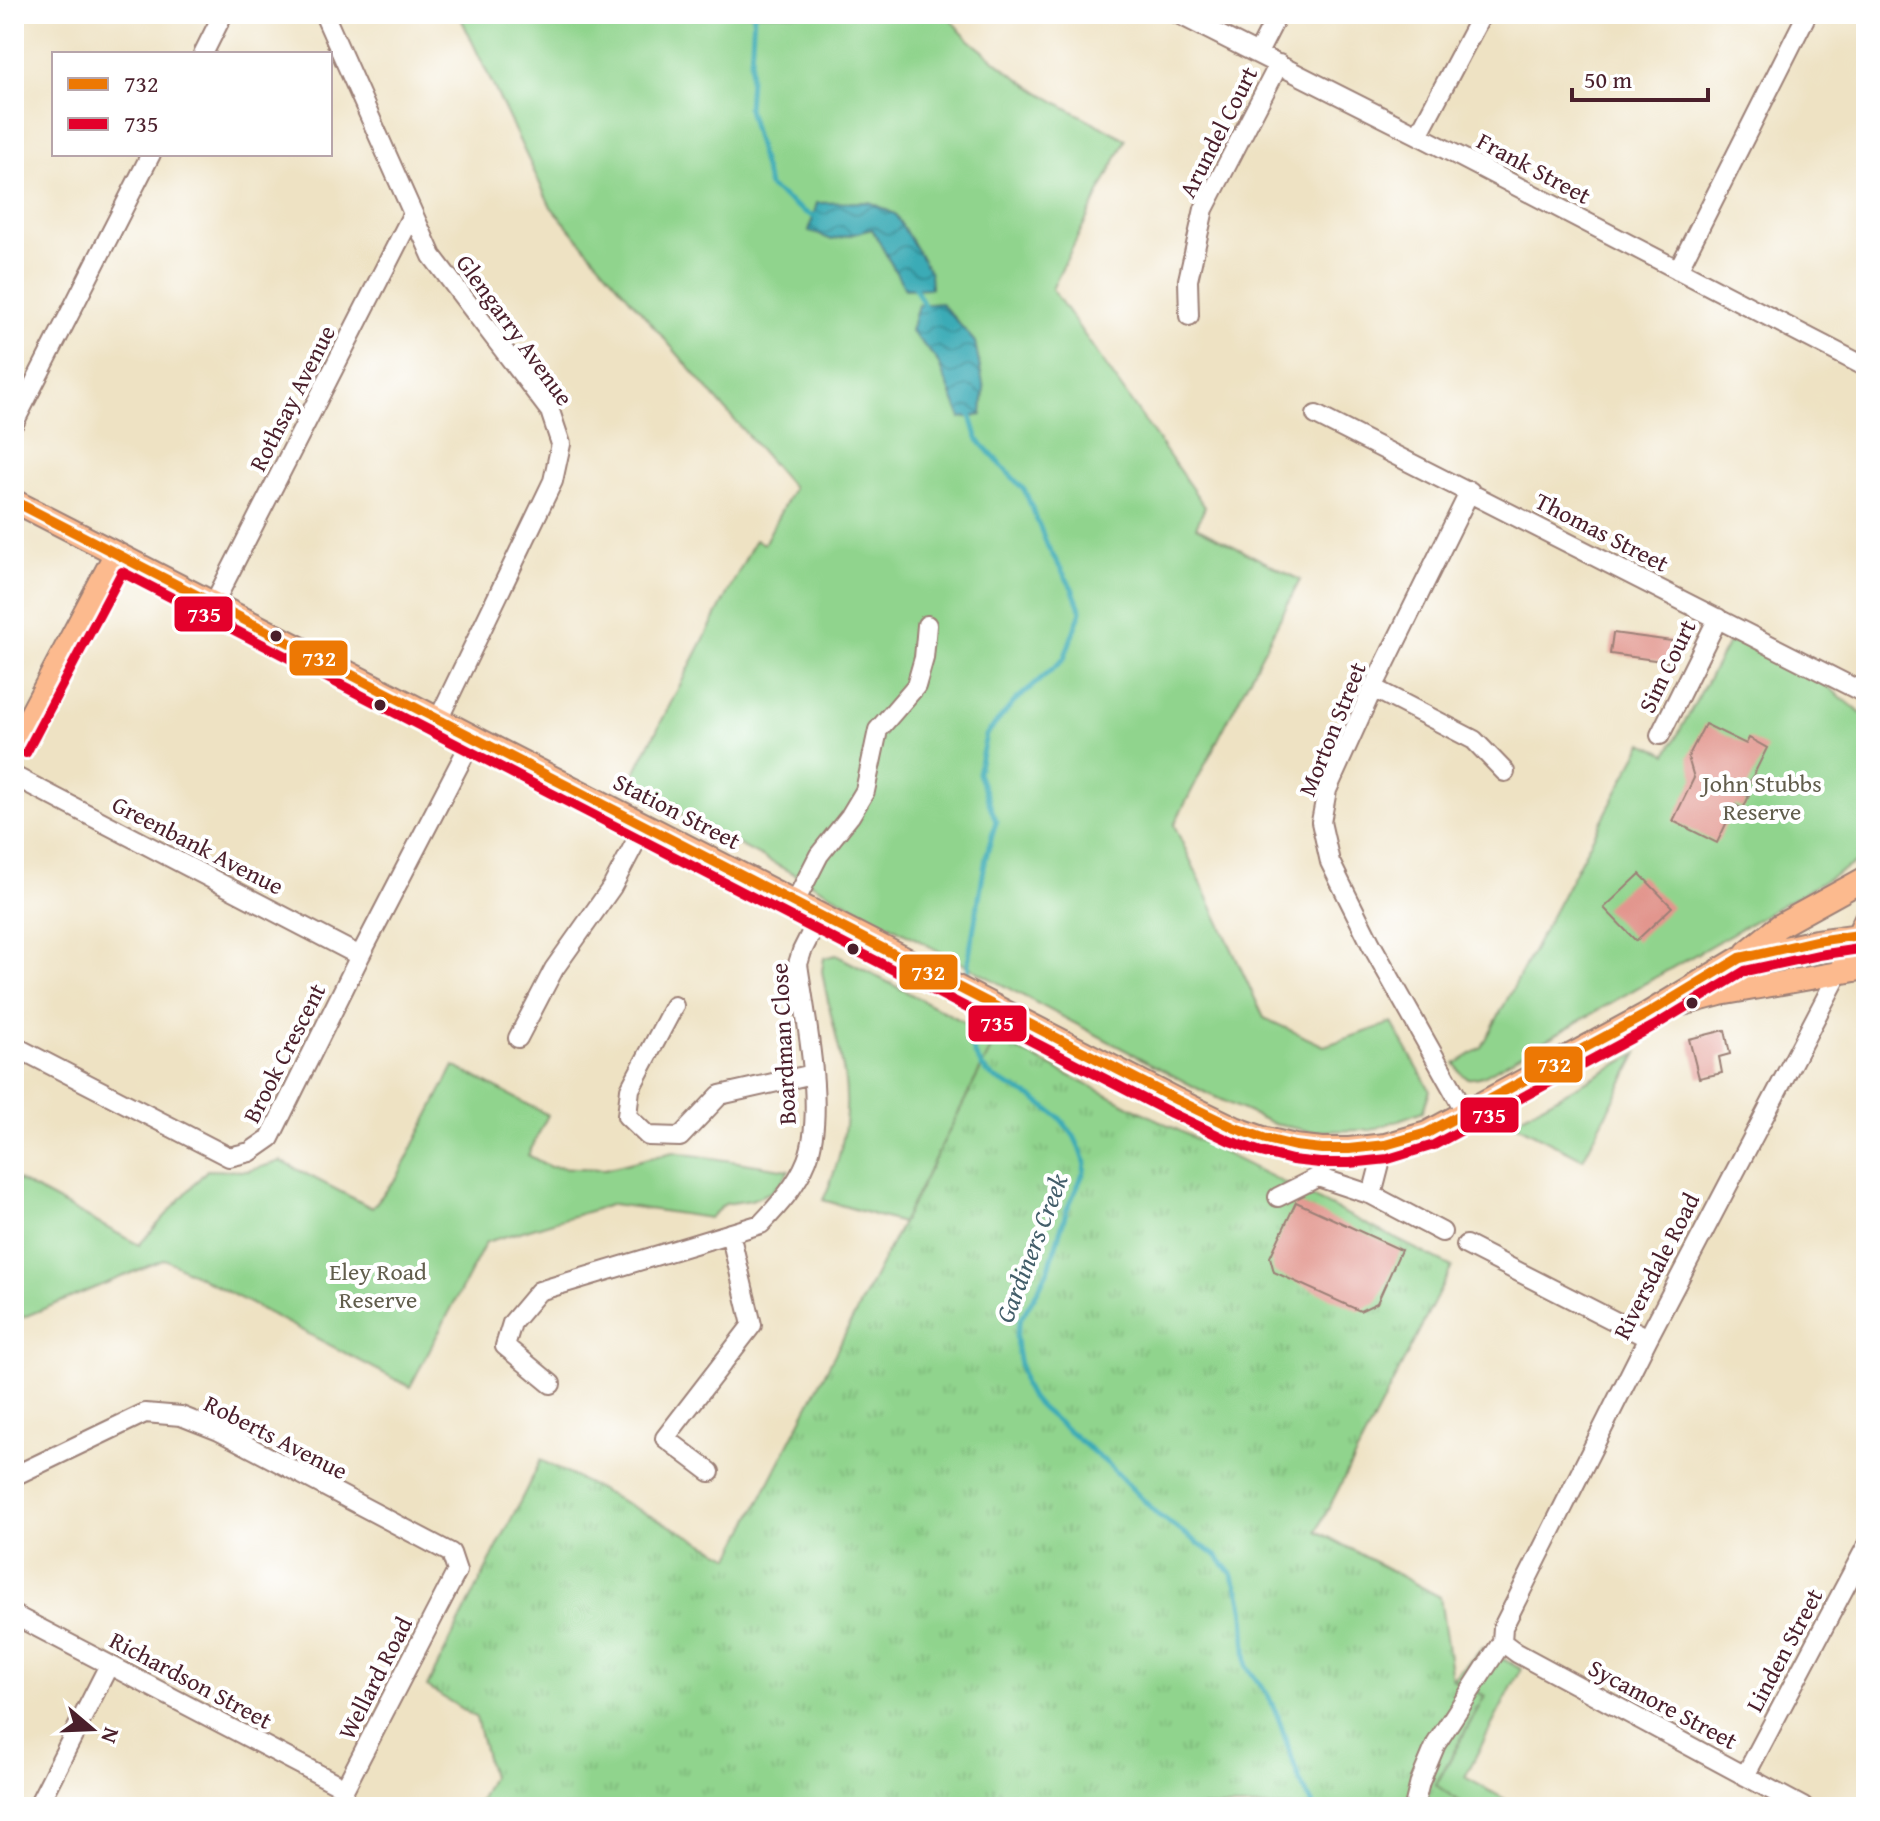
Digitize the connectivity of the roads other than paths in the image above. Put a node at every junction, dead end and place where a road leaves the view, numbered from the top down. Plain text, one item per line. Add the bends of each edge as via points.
1 (223, 14) edge
2 (324, 14) edge
3 (1178, 14) edge
4 (1278, 14) edge
5 (1482, 14) edge
6 (1807, 14) edge
7 (204, 52) edge
8 (1258, 53) junction
9 (1279, 64) junction
10 (1418, 135) junction
11 (150, 156) edge
12 (412, 215) junction
13 (1678, 270) junction
14 (1189, 316) dead end
15 (1866, 367) edge
16 (1316, 415) dead end
17 (14, 423) edge
18 (1470, 491) junction
19 (14, 501) edge
20 (116, 553) junction
21 (214, 603) junction
22 (1718, 618) junction
23 (927, 625) dead end
24 (1373, 688) junction
25 (1866, 694) edge
26 (439, 718) junction
27 (1660, 735) dead end
28 (474, 736) junction
29 (14, 746) edge
30 (1505, 772) dead end
31 (14, 776) edge
32 (645, 824) junction
33 (1866, 878) edge
34 (795, 902) junction
35 (820, 915) junction
36 (1863, 929) edge
37 (360, 956) junction
38 (1740, 958) junction
39 (1866, 968) edge
40 (1839, 973) junction
41 (674, 1006) dead end
42 (1647, 1014) junction
43 (518, 1038) dead end
44 (14, 1046) edge
45 (813, 1074) junction
46 (1466, 1113) junction
47 (1385, 1145) junction
48 (1322, 1149) junction
49 (1318, 1177) junction
50 (1372, 1195) junction
51 (1278, 1197) dead end
52 (1442, 1232) dead end
53 (730, 1233) junction
54 (1466, 1245) dead end
55 (1648, 1338) junction
56 (551, 1384) dead end
57 (710, 1472) dead end
58 (14, 1476) edge
59 (1866, 1547) edge
60 (457, 1571) joint
61 (14, 1615) edge
62 (1502, 1642) junction
63 (109, 1665) junction
64 (1745, 1776) junction
65 (345, 1788) junction
66 (37, 1807) edge
67 (335, 1807) edge
68 (1414, 1807) edge
69 (1803, 1807) edge

1 - 7 street
2 - 12 street, Glengarry Avenue
3 - 8 street, Frank Street
4 - 8 street
5 - 10 street
6 - 13 street
8 - 9 street, Frank Street
9 - 10 street, Frank Street
9 - 14 street, Arundel Court via 1204,209 1188,280
10 - 13 street, Frank Street
11 - 17 street
12 - 21 street, Rothsay Avenue
12 - 26 street, Glengarry Avenue via 432,256 550,411 561,444 553,481
13 - 15 street, Frank Street
16 - 18 street, Thomas Street
18 - 22 street, Thomas Street
18 - 24 street, Morton Street
19 - 20 main road, Station Street
20 - 21 main road, Station Street
20 - 29 main road
21 - 26 main road, Station Street
22 - 25 street, Thomas Street
22 - 27 street, Sim Court
23 - 34 street via 916,686 878,730 865,791 819,855
24 - 30 street via 1474,740
24 - 46 street, Morton Street via 1327,790 1321,822 1330,862
26 - 28 main road, Station Street
28 - 32 main road, Station Street
28 - 37 street, Brook Crescent
31 - 37 street, Greenbank Avenue
32 - 34 main road, Station Street
32 - 43 street via 612,887 554,969
33 - 38 main road via 1779,926
34 - 35 main road, Station Street
35 - 45 street, Boardman Close via 798,964
35 - 48 main road, Station Street via 1235,1128 1280,1143
36 - 38 main road, Station Street
36 - 40 main road, Riversdale Road
37 - 44 street, Brook Crescent via 270,1138 250,1152 229,1157
38 - 42 main road, Station Street
39 - 40 main road, Station Street
40 - 42 main road, Station Street via 1720,994
40 - 55 street, Riversdale Road
41 - 45 street via 630,1089 627,1116 648,1136 680,1137 720,1095
42 - 46 main road, Station Street
45 - 53 street, Boardman Close via 815,1122 807,1159 785,1198 761,1224
46 - 47 main road, Station Street via 1427,1133
47 - 48 main road, Station Street
47 - 50 street
48 - 49 street
49 - 50 street
49 - 51 street
50 - 52 street
53 - 56 street, Boardman Close via 539,1291 512,1323 505,1346
53 - 57 street via 752,1325 665,1438
54 - 55 street
55 - 62 street, Riversdale Road via 1503,1627
58 - 60 street, Roberts Avenue via 145,1413 181,1416 451,1553
59 - 64 street, Linden Street
60 - 65 street, Wellard Road
61 - 63 street, Richardson Street
62 - 64 street, Sycamore Street
62 - 68 street, Riversdale Road via 1436,1744
63 - 65 street, Richardson Street
63 - 66 street
64 - 69 street, Sycamore Street
65 - 67 street, Wellard Road

